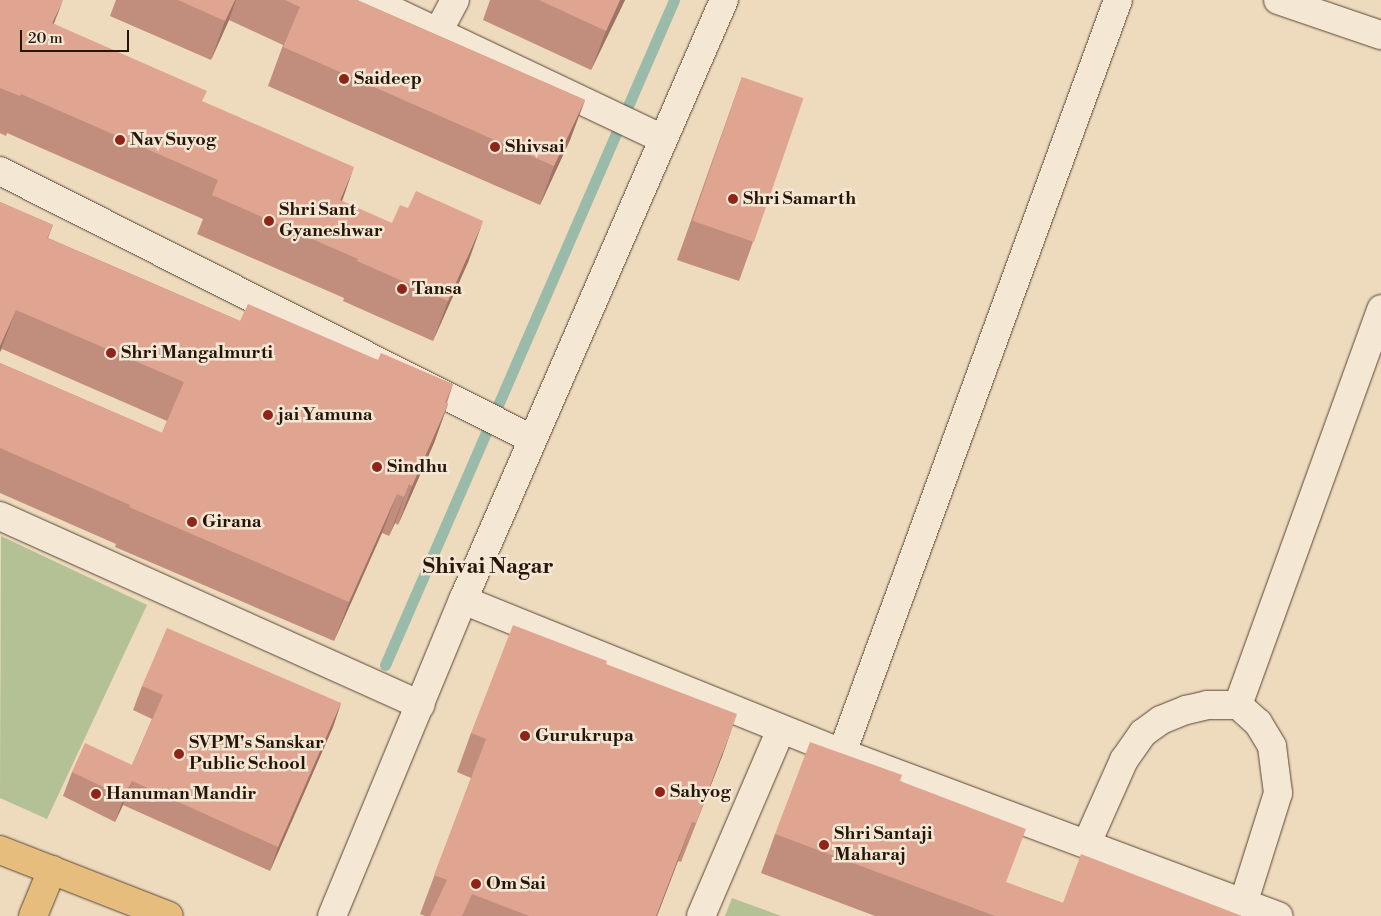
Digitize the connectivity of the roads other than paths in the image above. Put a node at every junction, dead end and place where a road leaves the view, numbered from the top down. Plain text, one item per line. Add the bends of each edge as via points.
1 (370, 0) edge
2 (455, 0) edge
3 (724, 0) edge
4 (1118, 0) edge
5 (1278, 0) edge
6 (438, 32) junction
7 (1381, 35) edge
8 (663, 139) junction
9 (0, 171) edge
10 (1381, 309) edge
11 (532, 439) junction
12 (0, 516) edge
13 (463, 600) junction
14 (420, 705) junction
15 (1238, 705) junction
16 (781, 730) junction
17 (842, 753) junction
18 (1087, 843) junction
19 (0, 850) edge
20 (52, 870) junction
21 (1244, 901) junction
22 (33, 916) edge
23 (169, 916) edge
24 (332, 916) edge
25 (701, 916) edge
26 (1279, 916) edge

1 - 6 street
2 - 6 street
3 - 8 street
4 - 17 street
5 - 7 street
6 - 8 street
8 - 11 street
9 - 11 street
10 - 15 street
11 - 13 street
12 - 14 street
13 - 14 street
13 - 16 street
14 - 24 street
15 - 18 street via 1207,705 1186,710 1161,720 1143,733 1124,760
15 - 21 street via 1258,723 1272,746 1278,793
16 - 17 street
16 - 25 street
17 - 18 street
18 - 21 street
19 - 20 main road
20 - 22 main road
20 - 23 main road
21 - 26 street

